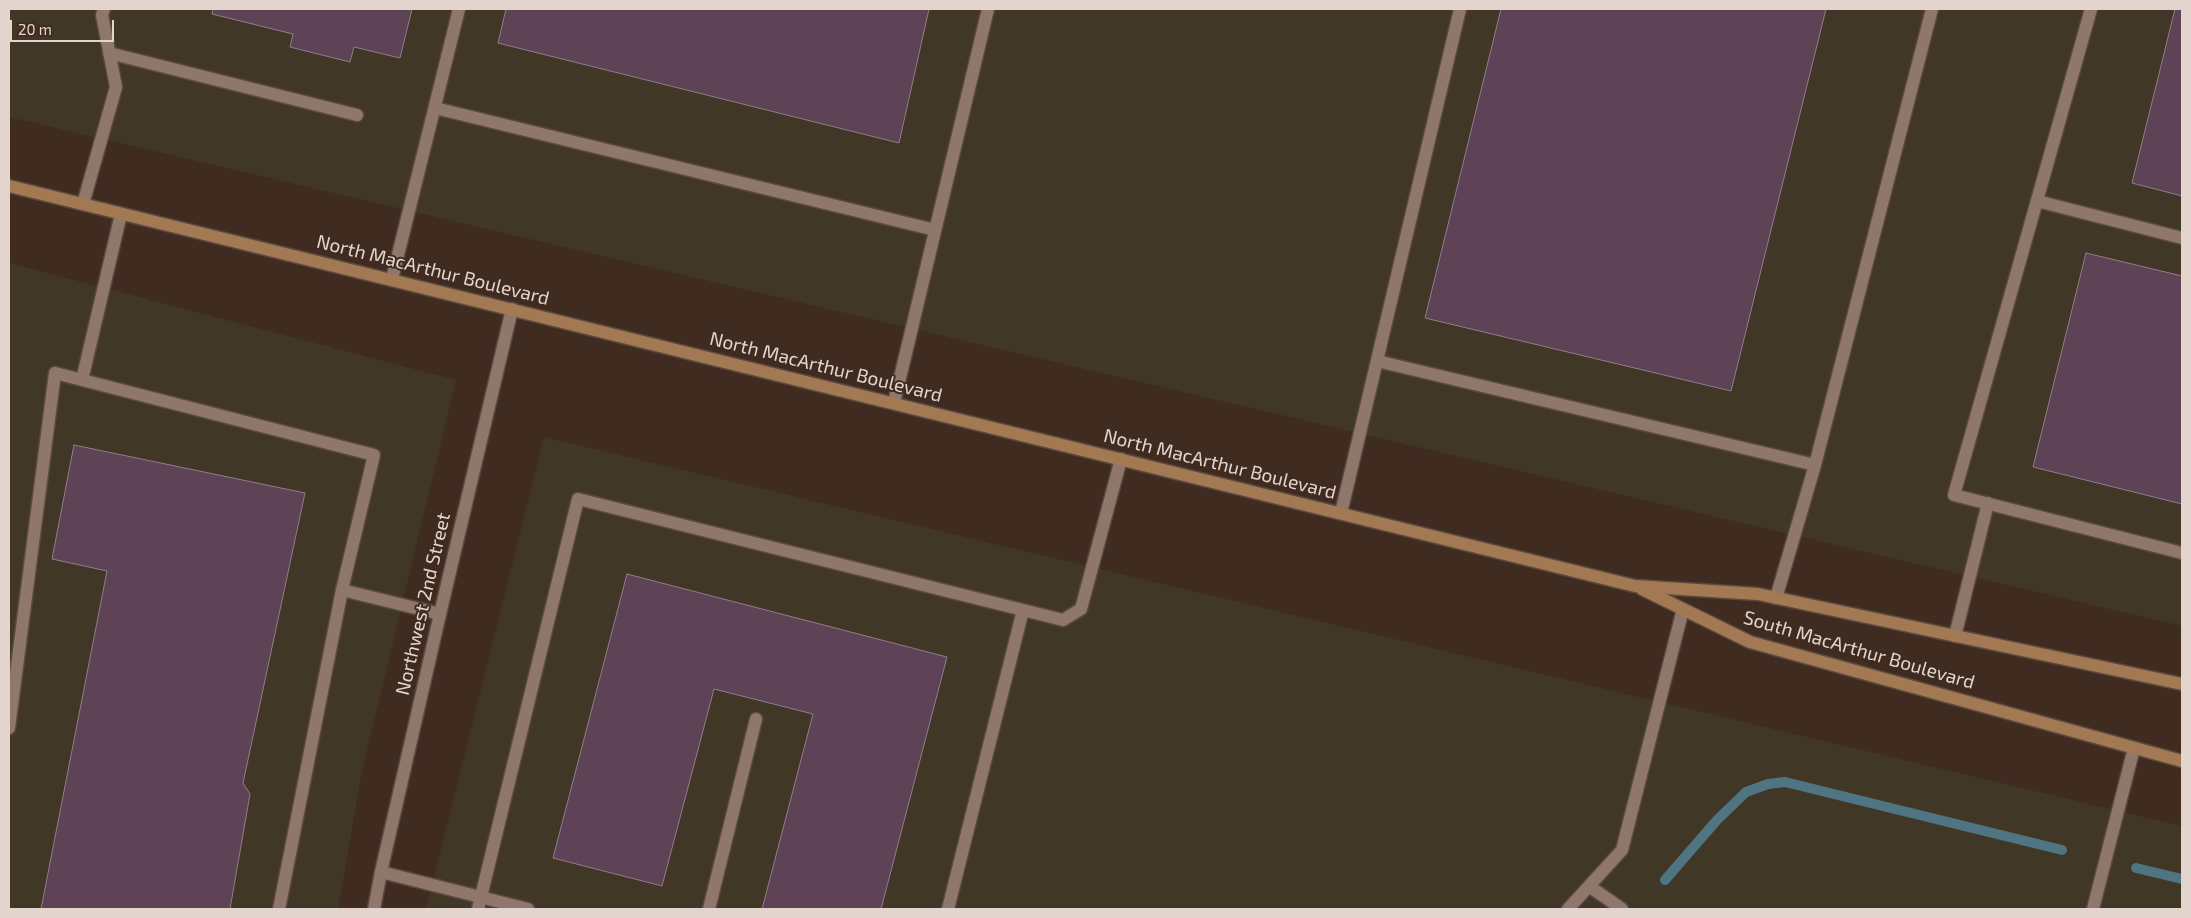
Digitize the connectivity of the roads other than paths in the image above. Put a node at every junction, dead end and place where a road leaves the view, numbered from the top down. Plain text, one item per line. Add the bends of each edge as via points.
1 (104, 9) edge
2 (459, 9) edge
3 (988, 9) edge
4 (1460, 9) edge
5 (1932, 9) edge
6 (2091, 9) edge
7 (109, 53) junction
8 (435, 108) junction
9 (356, 115) dead end
10 (9, 186) edge
11 (2037, 201) junction
12 (83, 204) junction
13 (121, 214) junction
14 (935, 230) junction
15 (2182, 238) edge
16 (392, 280) junction
17 (512, 309) junction
18 (1377, 361) junction
19 (82, 380) junction
20 (894, 403) junction
21 (1121, 459) junction
22 (1815, 465) junction
23 (1988, 504) junction
24 (1341, 513) junction
25 (2182, 552) edge
26 (1635, 586) junction
27 (342, 590) junction
28 (1776, 598) junction
29 (1684, 609) junction
30 (1023, 610) junction
31 (440, 614) junction
32 (1955, 636) junction
33 (2182, 684) edge
34 (756, 719) dead end
35 (9, 728) edge
36 (2134, 748) junction
37 (2182, 761) edge
38 (381, 872) junction
39 (1589, 886) junction
40 (480, 903) edge
41 (278, 909) edge
42 (374, 909) edge
43 (528, 909) edge
44 (709, 909) edge
45 (948, 909) edge
46 (1568, 909) edge
47 (1622, 909) edge
48 (2092, 909) edge

1 - 7 street via 102,15
2 - 8 street
3 - 14 street
4 - 18 street
5 - 22 street
6 - 11 street
7 - 9 street
7 - 12 street via 116,88
8 - 14 street
8 - 16 street
10 - 12 main road, North MacArthur Boulevard
11 - 15 street
11 - 23 street via 1954,495
12 - 13 main road, North MacArthur Boulevard
13 - 16 main road, North MacArthur Boulevard
13 - 19 street
14 - 20 street
16 - 17 main road, North MacArthur Boulevard
17 - 20 main road, North MacArthur Boulevard
17 - 31 street, Northwest 2nd Street
18 - 22 street
18 - 24 street
19 - 27 street via 374,454
19 - 35 street via 55,373
20 - 21 main road, North MacArthur Boulevard
21 - 24 main road, North MacArthur Boulevard
21 - 30 street via 1081,609 1063,620
22 - 28 street
23 - 25 street
23 - 32 street
24 - 26 main road, North MacArthur Boulevard
26 - 28 main road, South MacArthur Boulevard
26 - 29 main road, South MacArthur Boulevard
27 - 31 street
27 - 41 street
28 - 32 main road, South MacArthur Boulevard
29 - 36 main road, South MacArthur Boulevard via 1750,642
29 - 39 street via 1622,850
30 - 40 street via 578,499
30 - 45 street
31 - 38 street, Northwest 2nd Street
32 - 33 main road, South MacArthur Boulevard
34 - 44 street
36 - 37 main road, South MacArthur Boulevard
36 - 48 street
38 - 40 street
38 - 42 street, Northwest 2nd Street
39 - 46 street
39 - 47 street
40 - 43 street

